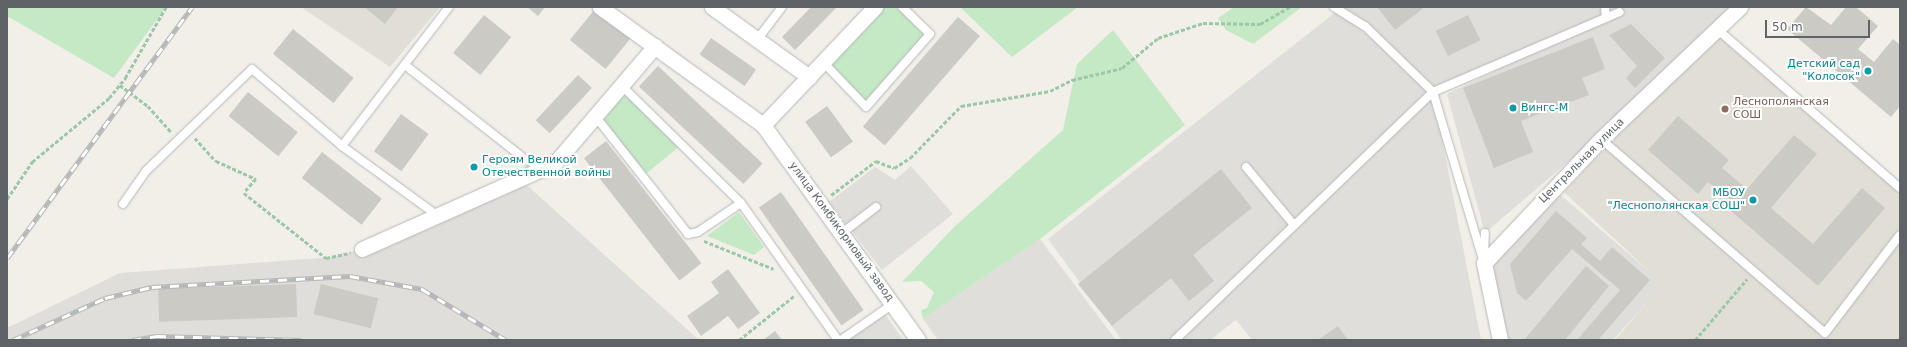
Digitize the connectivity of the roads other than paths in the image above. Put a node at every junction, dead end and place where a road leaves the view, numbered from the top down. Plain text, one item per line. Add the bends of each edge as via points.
1 (449, 7) edge
2 (600, 7) edge
3 (712, 7) edge
4 (782, 7) edge
5 (875, 7) edge
6 (902, 7) edge
7 (1334, 7) edge
8 (1605, 7) edge
9 (1740, 7) edge
10 (1620, 12) dead end
11 (1606, 18) junction
12 (1717, 29) junction
13 (757, 40) junction
14 (655, 46) junction
15 (823, 62) junction
16 (405, 65) junction
17 (809, 77) junction
18 (622, 86) junction
19 (1432, 92) junction
20 (596, 117) junction
21 (763, 124) junction
22 (1602, 139) junction
23 (342, 146) junction
24 (547, 167) junction
25 (1246, 167) dead end
26 (1900, 188) edge
27 (741, 203) junction
28 (123, 204) dead end
29 (876, 207) dead end
30 (438, 216) junction
31 (1294, 225) junction
32 (842, 233) junction
33 (1485, 233) dead end
34 (1900, 235) edge
35 (362, 249) road end
36 (1484, 263) junction
37 (892, 304) junction
38 (839, 340) edge
39 (918, 340) edge
40 (1175, 340) edge
41 (1500, 340) edge

1 - 16 lane
2 - 14 street, улица Комбикормовый завод
3 - 13 street
4 - 13 lane
5 - 15 street
6 - 15 lane via 930,34 866,107
7 - 19 lane via 1366,26
8 - 11 lane
9 - 12 street, Центральная улица
10 - 11 lane
11 - 19 lane
12 - 22 street, Центральная улица
12 - 26 lane
13 - 17 street
14 - 18 street
14 - 21 street, улица Комбикормовый завод
15 - 17 street
16 - 23 lane via 391,78
16 - 24 lane via 526,160
17 - 21 street
18 - 20 street
18 - 27 lane
19 - 31 lane
19 - 36 lane
20 - 24 street via 555,163
20 - 27 lane via 688,234 698,232
21 - 32 street, улица Комбикормовый завод
22 - 34 lane via 1825,333
22 - 36 street, Центральная улица
23 - 28 lane via 252,68 146,171
23 - 30 lane
24 - 30 street
25 - 31 lane
27 - 38 lane
29 - 32 lane
30 - 35 street
31 - 40 lane
32 - 37 street, улица Комбикормовый завод
33 - 36 lane
36 - 41 street
37 - 38 lane
37 - 39 street, улица Комбикормовый завод

